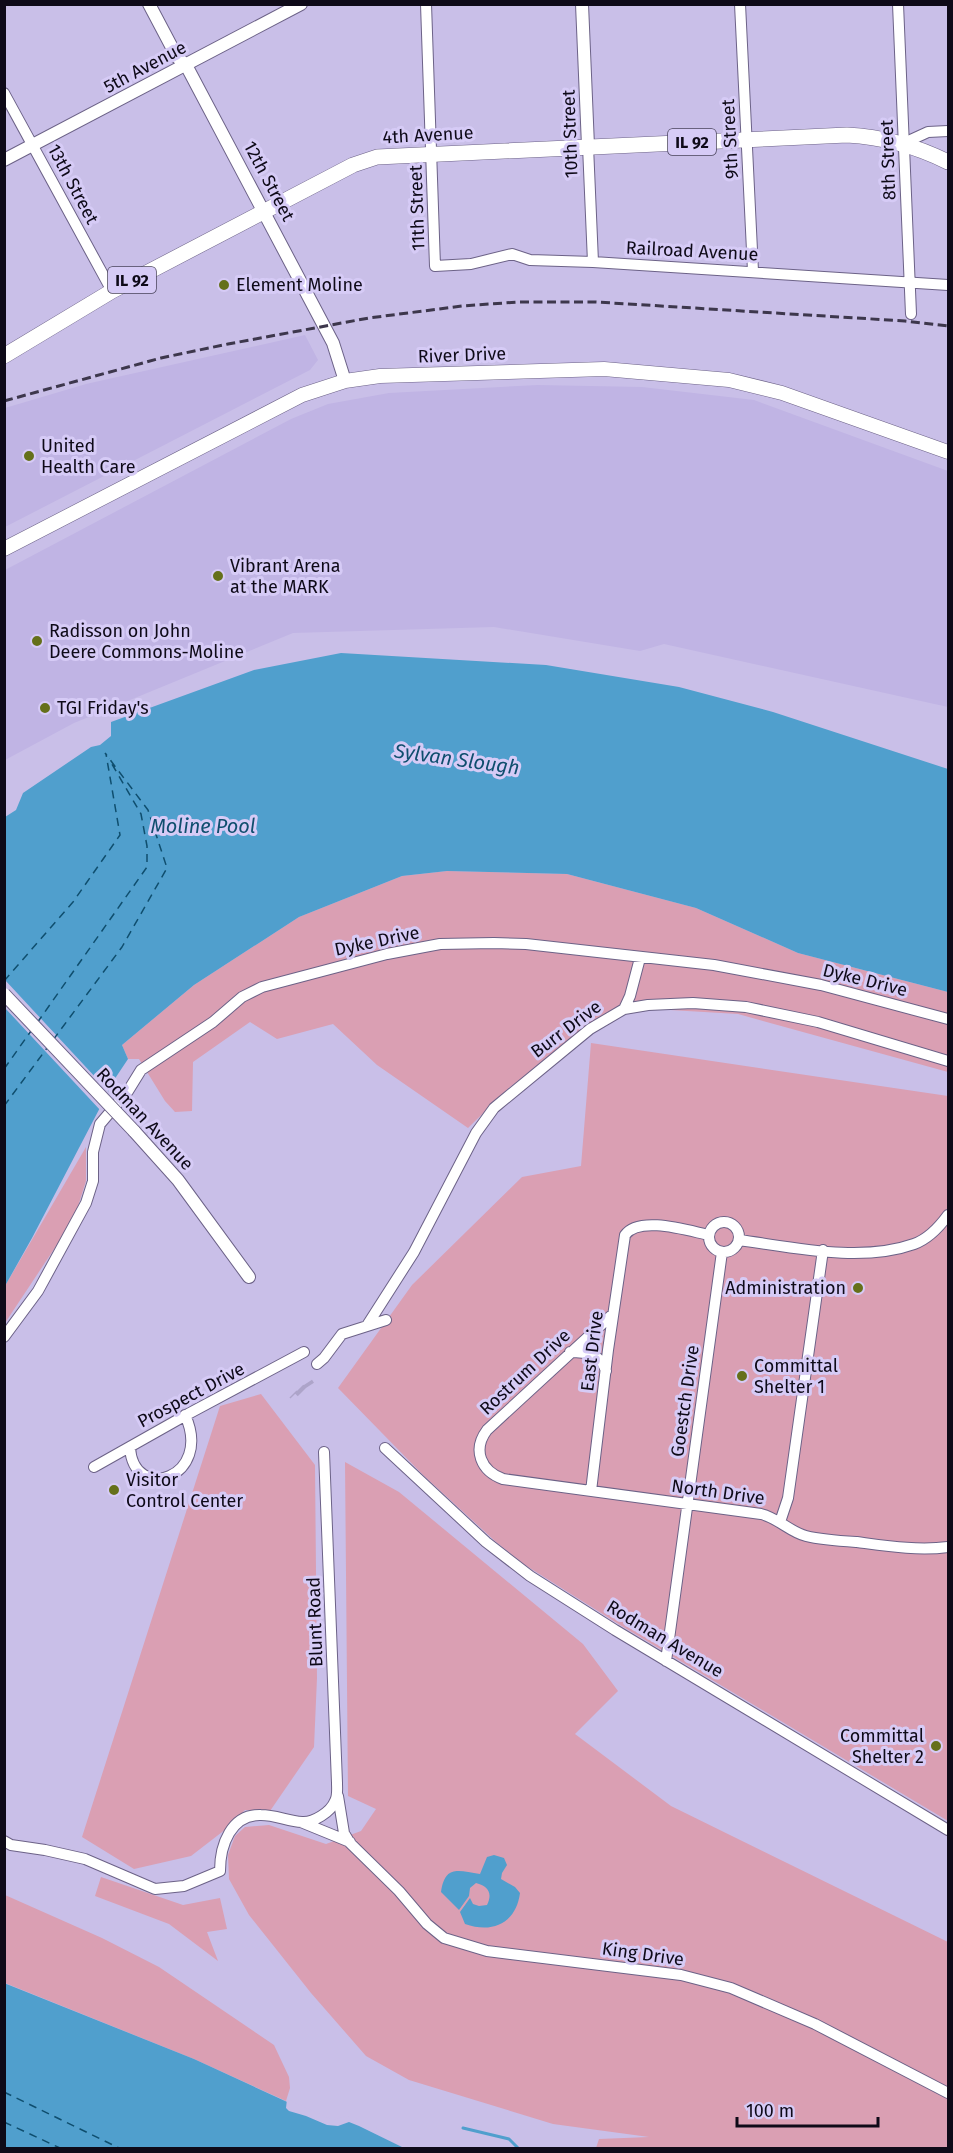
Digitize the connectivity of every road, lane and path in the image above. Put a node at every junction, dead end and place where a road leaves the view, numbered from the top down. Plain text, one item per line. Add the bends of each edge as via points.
1 (149, 4) edge
2 (301, 4) edge
3 (426, 4) edge
4 (582, 4) edge
5 (740, 4) edge
6 (898, 4) edge
7 (186, 65) junction
8 (4, 93) edge
9 (948, 131) edge
10 (746, 140) junction
11 (904, 143) junction
12 (33, 145) junction
13 (588, 146) junction
14 (431, 153) junction
15 (4, 160) edge
16 (948, 162) edge
17 (264, 211) junction
18 (593, 262) junction
19 (435, 266) joint
20 (753, 272) junction
21 (910, 281) junction
22 (948, 285) edge
23 (112, 291) junction
24 (911, 314) dead end
25 (4, 356) edge
26 (345, 381) junction
27 (948, 452) edge
28 (4, 549) edge
29 (640, 957) junction
30 (4, 994) edge
31 (624, 1009) junction
32 (948, 1019) edge
33 (948, 1061) edge
34 (948, 1215) edge
35 (709, 1235) junction
36 (739, 1240) junction
37 (823, 1250) junction
38 (722, 1252) junction
39 (249, 1277) dead end
40 (614, 1314) junction
41 (386, 1320) dead end
42 (368, 1324) junction
43 (4, 1337) edge
44 (304, 1352) dead end
45 (570, 1352) junction
46 (317, 1364) dead end
47 (606, 1374) junction
48 (185, 1415) junction
49 (130, 1447) junction
50 (385, 1448) dead end
51 (324, 1452) dead end
52 (484, 1465) joint
53 (94, 1467) dead end
54 (591, 1491) junction
55 (688, 1505) junction
56 (780, 1522) junction
57 (948, 1547) edge
58 (666, 1661) junction
59 (337, 1790) junction
60 (301, 1822) junction
61 (948, 1830) edge
62 (4, 1841) edge
63 (351, 1843) junction
64 (948, 2093) edge

1 - 7 street, 12th Street via 177,57
2 - 7 street, 5th Avenue
3 - 14 street, 11th Street
4 - 13 street, 10th Street
5 - 10 street, 9th Street
6 - 11 street, 8th Street
7 - 12 street, 5th Avenue
7 - 17 street, 12th Street
8 - 12 street, 13th Street
9 - 11 street via 928,132
10 - 11 main road, 4th Avenue / IL 92 via 847,135
10 - 13 main road, 4th Avenue / IL 92
10 - 20 street, 9th Street
11 - 16 main road, 4th Avenue / IL 92
11 - 21 street, 8th Street
12 - 15 street, 5th Avenue
12 - 23 street, 13th Street
13 - 14 main road, 4th Avenue / IL 92
13 - 18 street, 10th Street
14 - 17 main road, 4th Avenue / IL 92 via 369,159
14 - 19 street, 11th Street
17 - 23 main road, 4th Avenue / IL 92
17 - 26 street, 12th Street via 333,343
18 - 19 street, Railroad Avenue via 530,260 512,254 471,264
18 - 20 street, Railroad Avenue
20 - 21 street, Railroad Avenue
21 - 22 street, Railroad Avenue
21 - 24 street, 8th Street
23 - 25 main road, 4th Avenue / IL 92
26 - 27 main road, River Drive via 380,376 571,369 708,378 770,389
26 - 28 main road, River Drive via 293,399
29 - 31 street
29 - 32 street, Dyke Drive via 714,965 821,985
29 - 43 street, Dyke Drive via 526,945 440,944 333,967 262,987 242,997 213,1022 141,1070 100,1124 93,1152 93,1181 86,1203 38,1291
30 - 39 street, Rodman Avenue, bridge via 178,1180
31 - 33 street, Burr Drive via 693,1003 746,1007 818,1022
31 - 42 street, Burr Drive via 590,1029 494,1108 476,1133 414,1252
34 - 37 street via 941,1225 914,1244 879,1252
35 - 36 street via 713,1226 727,1222 735,1226
35 - 38 street via 713,1248
35 - 40 street, East Drive via 649,1224 628,1232
36 - 37 street
36 - 38 street via 734,1248
37 - 56 street via 788,1498
38 - 55 street, Goestch Drive
40 - 45 street, Rostrum Drive
40 - 47 street, East Drive
41 - 42 street
42 - 46 street via 342,1334
44 - 48 street, Prospect Drive
45 - 47 street via 593,1355 603,1363
45 - 52 street, Rostrum Drive via 487,1430 480,1443
47 - 54 street, East Drive
48 - 49 street, Prospect Drive
48 - 49 street via 191,1434 187,1463 181,1471 159,1479 143,1474 130,1456
49 - 53 street, Prospect Drive
50 - 58 street, Rodman Avenue via 505,1557
51 - 59 street, Blunt Road
52 - 54 street, North Drive via 503,1479
54 - 55 street, North Drive
55 - 56 street, North Drive via 761,1514
55 - 58 street, Goestch Drive
56 - 57 street, North Drive via 798,1533 824,1539
58 - 61 street, Rodman Avenue
59 - 60 street via 336,1800 327,1810 310,1822
59 - 63 street, Blunt Road via 344,1833
60 - 62 street via 261,1815 244,1817 226,1838 220,1871 184,1886 155,1889 85,1859
60 - 63 street
63 - 64 street, King Drive via 444,1938 495,1953 681,1975 731,1988 815,2024

